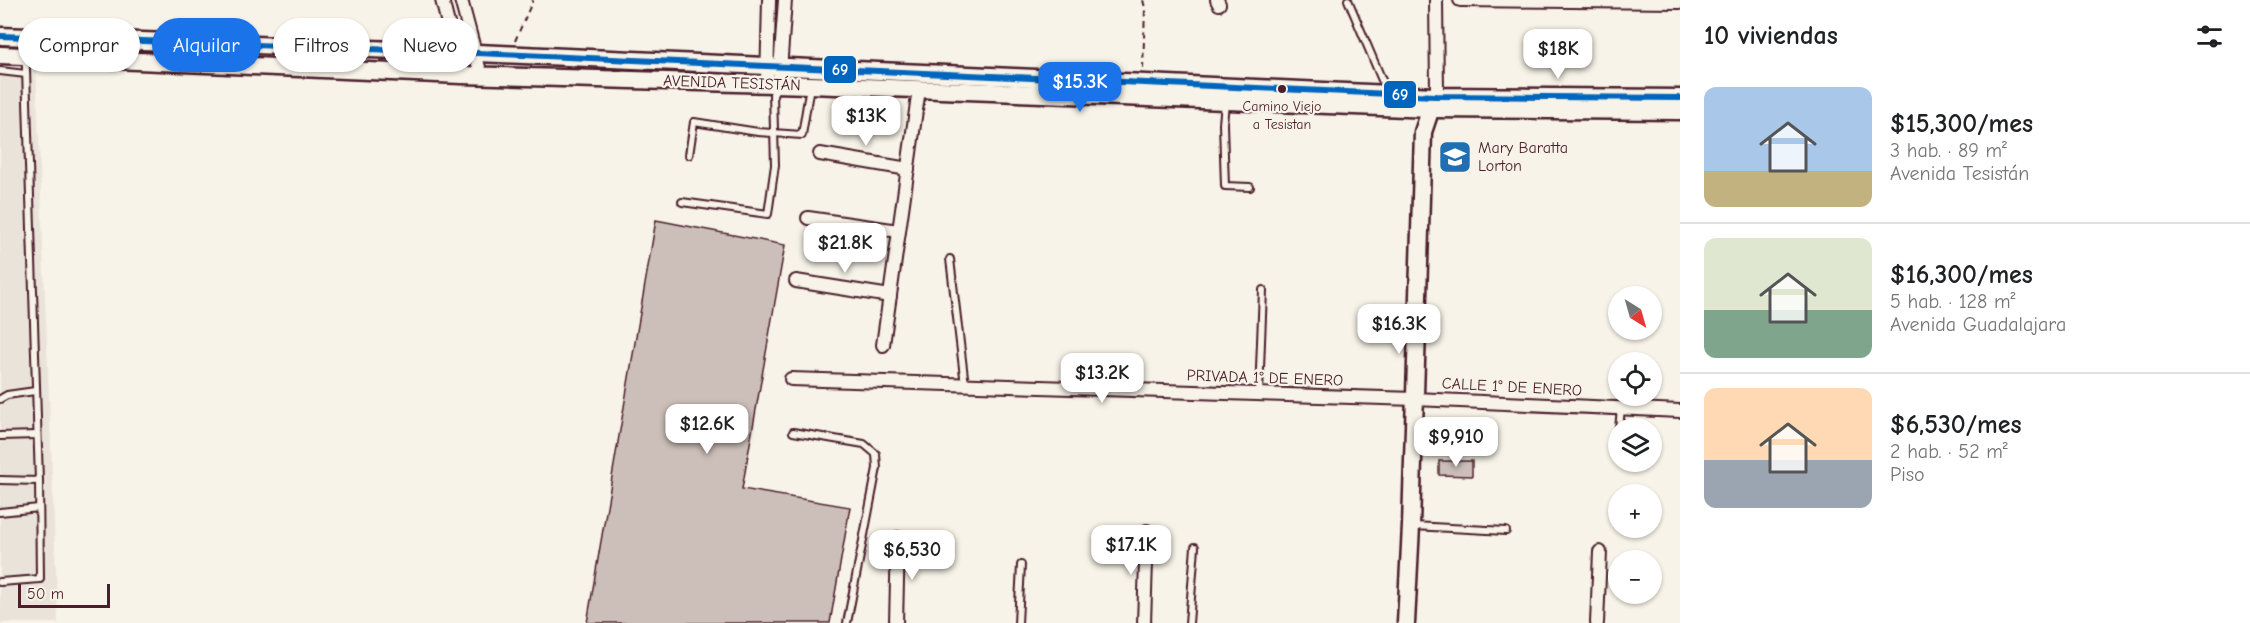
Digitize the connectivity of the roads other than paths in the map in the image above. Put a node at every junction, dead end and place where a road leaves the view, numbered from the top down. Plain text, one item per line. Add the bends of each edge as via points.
1 (442, 0) edge
2 (461, 0) edge
3 (770, 0) edge
4 (785, 0) edge
5 (1348, 0) edge
6 (1436, 0) edge
7 (1460, 0) edge
8 (1613, 1) edge
9 (1680, 2) edge
10 (446, 18) edge
11 (466, 18) edge
12 (0, 36) edge
13 (18, 36) edge
14 (140, 40) edge
15 (382, 49) edge
16 (478, 53) edge
17 (0, 55) edge
18 (18, 56) edge
19 (140, 61) edge
20 (478, 64) edge
21 (0, 71) edge
22 (460, 72) edge
23 (26, 74) joint
24 (461, 75) junction
25 (481, 75) junction
26 (773, 79) junction
27 (810, 85) junction
28 (919, 89) junction
29 (1387, 93) junction
30 (1680, 98) edge
31 (1225, 102) junction
32 (1433, 102) junction
33 (1680, 111) edge
34 (773, 133) junction
35 (820, 154) dead end
36 (689, 155) dead end
37 (908, 169) junction
38 (1250, 187) dead end
39 (682, 202) dead end
40 (808, 218) dead end
41 (899, 231) junction
42 (950, 259) dead end
43 (796, 281) dead end
44 (1263, 290) dead end
45 (890, 296) junction
46 (883, 345) dead end
47 (791, 379) dead end
48 (965, 385) junction
49 (35, 391) junction
50 (1259, 394) junction
51 (0, 399) edge
52 (1415, 399) junction
53 (1621, 408) junction
54 (1680, 411) edge
55 (1620, 418) edge
56 (793, 432) dead end
57 (37, 435) junction
58 (0, 436) edge
59 (0, 480) edge
60 (39, 481) junction
61 (39, 508) junction
62 (0, 512) edge
63 (1411, 526) junction
64 (1147, 531) dead end
65 (1506, 531) dead end
66 (898, 538) dead end
67 (1195, 546) dead end
68 (1600, 552) dead end
69 (1021, 565) dead end
70 (0, 582) edge
71 (847, 623) edge
72 (896, 623) edge
73 (1018, 623) edge
74 (1144, 623) edge
75 (1189, 623) edge
76 (1406, 623) edge
77 (1598, 623) edge

1 - 10 street
2 - 11 street
3 - 26 street
4 - 26 street
5 - 29 lane
6 - 32 street via 1437,91
7 - 8 street
8 - 9 street
12 - 13 street, AVENIDA TESISTÁN
14 - 15 street, AVENIDA TESISTÁN
16 - 26 street, AVENIDA TESISTÁN
17 - 18 street, AVENIDA TESISTÁN
19 - 24 street, AVENIDA TESISTÁN
20 - 25 street
21 - 23 lane
22 - 24 street
23 - 49 lane
24 - 25 street, AVENIDA TESISTÁN
25 - 26 street, AVENIDA TESISTÁN
26 - 27 street, AVENIDA TESISTÁN
26 - 29 street, AVENIDA TESISTÁN
26 - 34 lane
27 - 28 street, AVENIDA TESISTÁN
27 - 34 lane via 802,135
28 - 31 street, AVENIDA TESISTÁN
28 - 37 street
29 - 32 street, AVENIDA TESISTÁN
30 - 32 street, AVENIDA TESISTÁN
31 - 32 street, AVENIDA TESISTÁN
31 - 38 lane via 1225,186
32 - 33 street, AVENIDA TESISTÁN
32 - 52 street via 1423,132
34 - 36 lane via 694,123
34 - 39 lane via 775,165 768,214
35 - 37 street
37 - 41 street
40 - 41 street
41 - 45 street
42 - 48 lane
43 - 45 street
44 - 50 lane
45 - 46 street
47 - 48 street, PRIVADA 1° DE ENERO
48 - 50 street, PRIVADA 1° DE ENERO
49 - 51 lane
49 - 57 lane
50 - 52 street, PRIVADA 1° DE ENERO
52 - 53 street, CALLE 1° DE ENERO
52 - 63 street
53 - 54 street, CALLE 1° DE ENERO
53 - 55 lane
56 - 71 lane via 864,444 876,454 877,468
57 - 58 lane
57 - 60 lane
59 - 60 lane
60 - 61 lane
61 - 62 lane
61 - 70 lane via 40,579
63 - 65 lane
63 - 76 street
64 - 74 street
66 - 72 street
67 - 75 lane
68 - 77 street
69 - 73 lane

